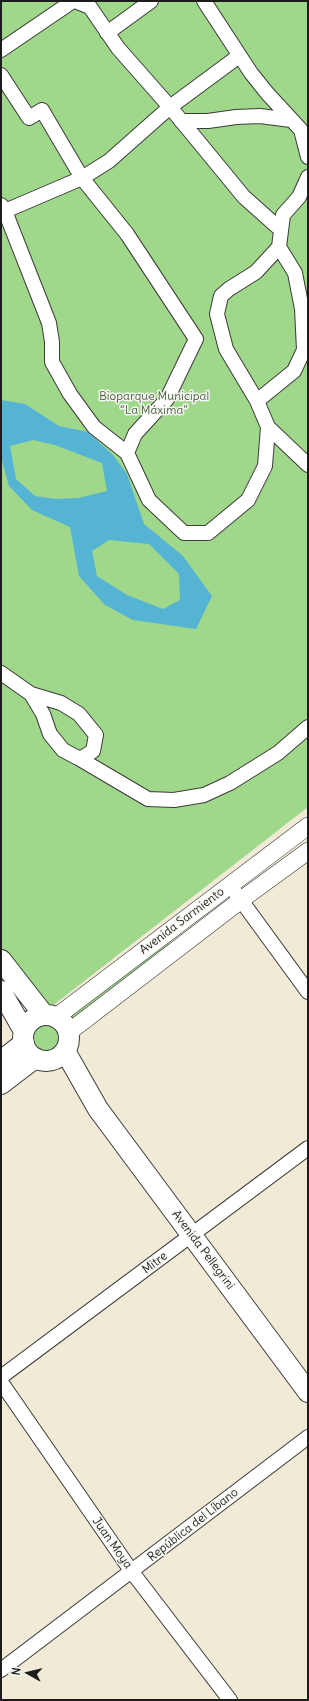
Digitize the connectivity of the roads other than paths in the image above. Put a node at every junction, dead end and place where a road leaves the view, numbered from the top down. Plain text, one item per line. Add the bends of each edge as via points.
1 (74, 1) edge
2 (151, 1) edge
3 (204, 1) edge
4 (107, 33) junction
5 (1, 50) edge
6 (239, 56) junction
7 (1, 75) edge
8 (170, 107) junction
9 (291, 120) junction
10 (181, 121) junction
11 (308, 157) edge
12 (308, 177) edge
13 (82, 178) junction
14 (3, 208) edge
15 (281, 230) junction
16 (279, 247) junction
17 (257, 401) junction
18 (268, 427) junction
19 (127, 453) junction
20 (308, 465) edge
21 (1, 673) edge
22 (31, 694) junction
23 (308, 727) edge
24 (80, 759) junction
25 (308, 826) edge
26 (308, 851) edge
27 (229, 884) junction
28 (241, 900) junction
29 (1, 960) edge
30 (1, 991) edge
31 (308, 992) edge
32 (50, 1016) junction
33 (67, 1042) junction
34 (32, 1048) junction
35 (1, 1061) edge
36 (1, 1084) edge
37 (98, 1109) junction
38 (308, 1148) edge
39 (193, 1235) junction
40 (1, 1377) edge
41 (1, 1382) edge
42 (308, 1392) edge
43 (308, 1436) edge
44 (132, 1572) junction
45 (1, 1670) edge
46 (230, 1700) edge

1 - 4 street via 90,7
1 - 5 street
2 - 4 street
3 - 6 street
4 - 8 street
6 - 8 street
6 - 9 street
7 - 13 street via 30,118 42,110
8 - 10 street
8 - 13 street via 109,161
9 - 10 street via 260,116
9 - 11 street via 301,130
10 - 15 street via 244,197
12 - 15 street via 299,197 283,215
13 - 14 street
13 - 19 street via 127,234 196,339 167,399 136,434
14 - 19 street via 49,323 52,362 70,394 94,427
15 - 16 street
16 - 17 street via 295,273 302,309 304,350 294,371
16 - 17 street via 256,272 221,296 217,314 226,349
17 - 18 street
18 - 19 street via 265,466 248,500 208,533 184,533 149,500
18 - 20 street
21 - 22 street
22 - 24 street via 43,714 50,734 63,750
22 - 24 street via 61,703 79,714 96,735 94,751
23 - 24 street via 278,754 230,783 204,795 174,800 148,798
25 - 27 street, Avenida Sarmiento
26 - 28 street, Avenida Sarmiento
27 - 28 street
27 - 32 street, Avenida Sarmiento
28 - 31 street
28 - 33 street, Avenida Sarmiento
29 - 32 main road
30 - 34 main road, Avenida Pellegrini
32 - 33 main road via 64,1023
32 - 34 main road via 36,1017 30,1022
33 - 34 main road via 60,1057 53,1060
33 - 37 main road, Avenida Pellegrini
34 - 35 main road
34 - 36 main road
34 - 37 main road, Avenida Pellegrini
37 - 39 main road, Avenida Pellegrini
38 - 39 street, Mitre
39 - 40 street, Mitre
39 - 42 main road, Avenida Pellegrini
41 - 44 street, Juan Moya
43 - 44 street, República del Líbano
44 - 45 street, República del Líbano
44 - 46 street, Juan Moya

